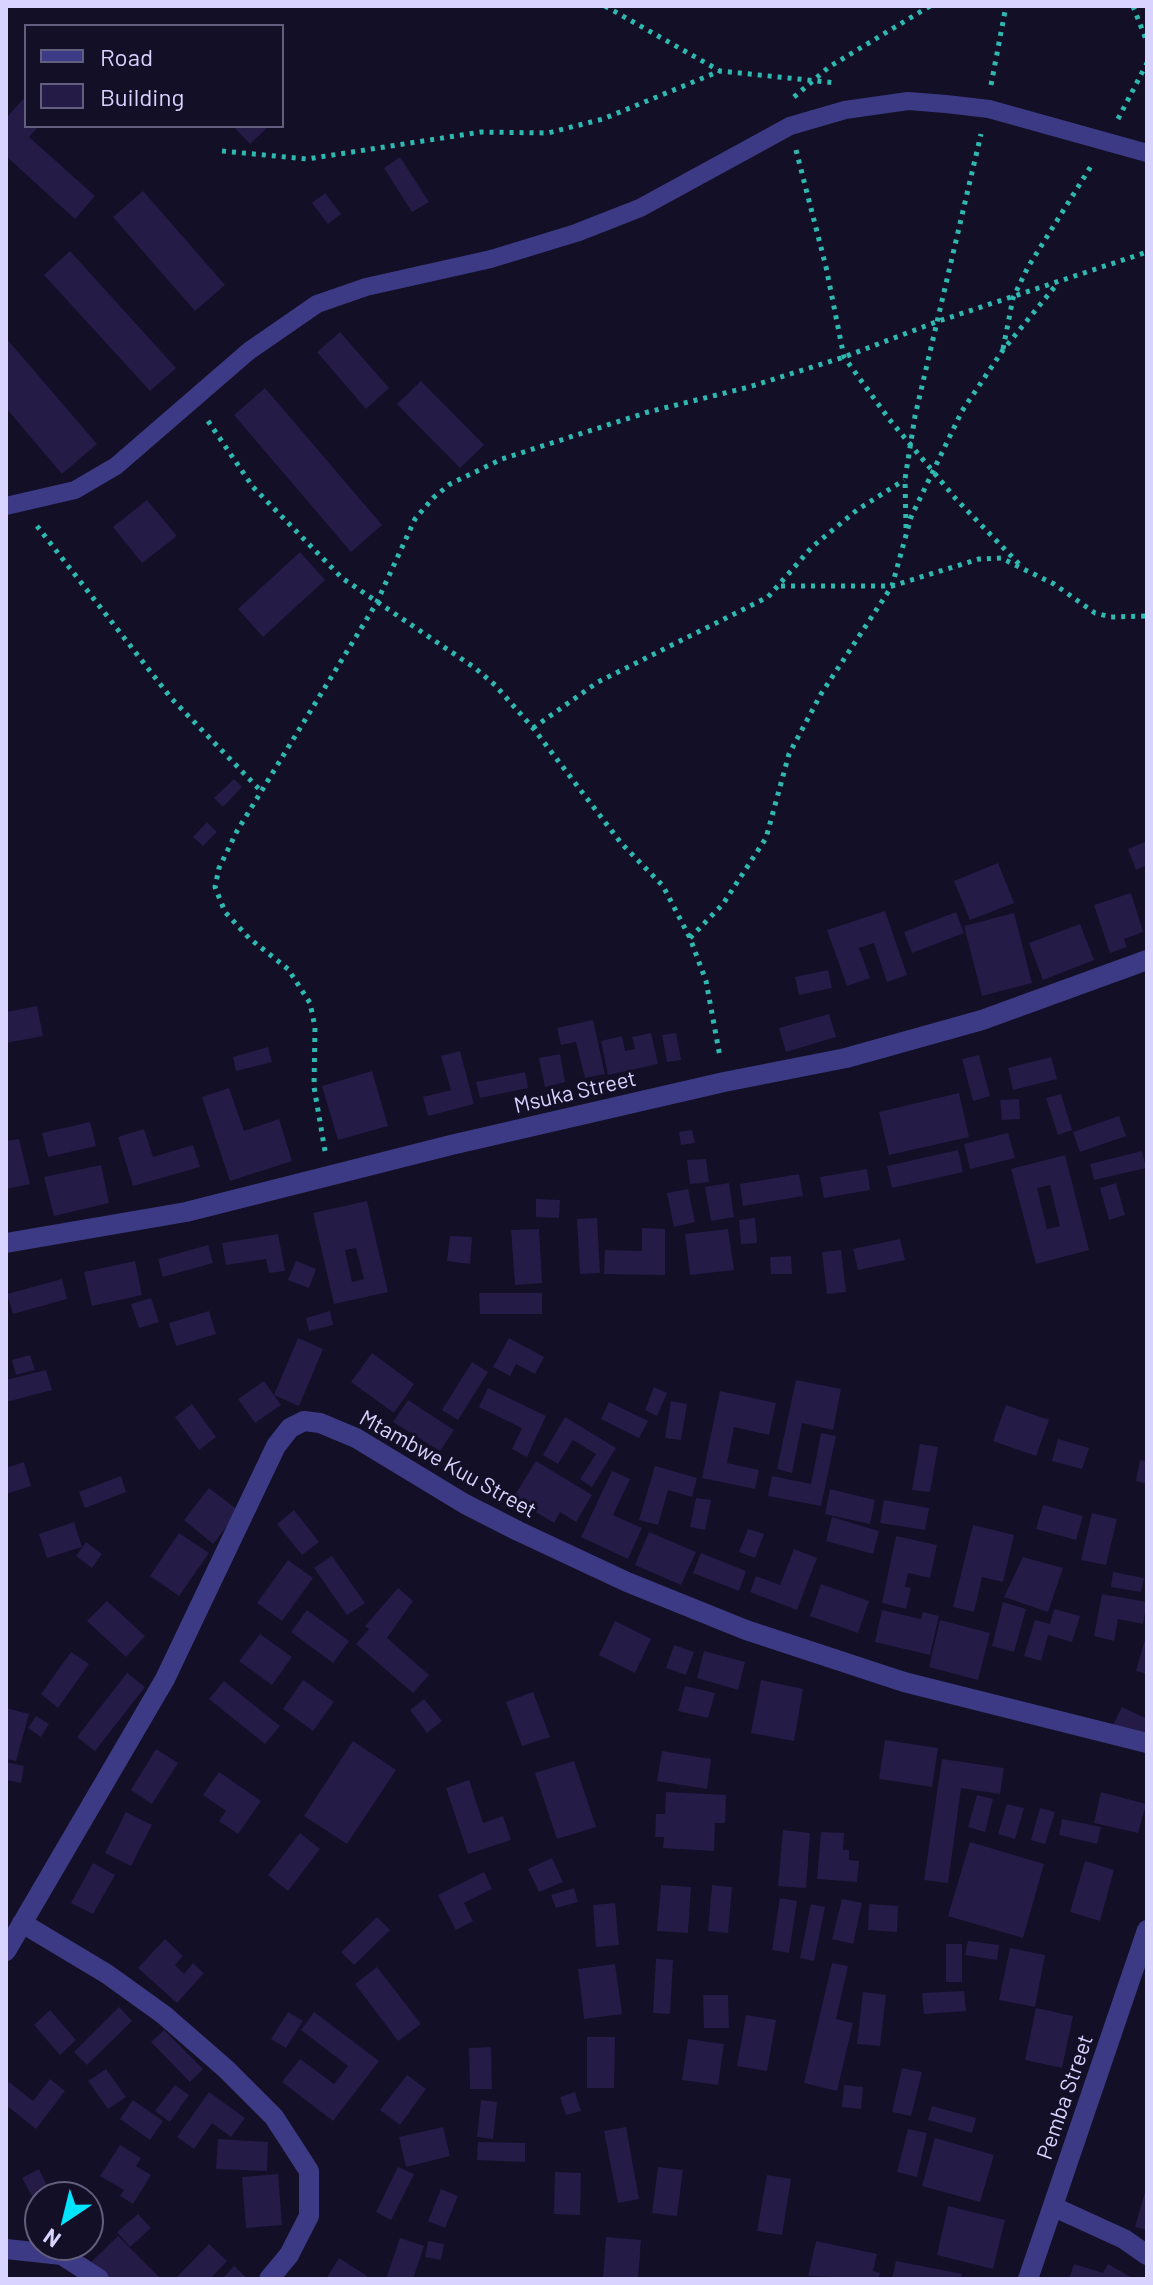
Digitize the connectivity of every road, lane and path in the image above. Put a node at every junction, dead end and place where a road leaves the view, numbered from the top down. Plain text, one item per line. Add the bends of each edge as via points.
1 (605, 6) edge
2 (930, 6) edge
3 (1006, 6) edge
4 (1133, 6) edge
5 (1147, 42) edge
6 (1147, 63) edge
7 (720, 71) junction
8 (810, 80) junction
9 (841, 83) dead end
10 (989, 109) junction
11 (790, 126) junction
12 (1105, 141) junction
13 (222, 151) dead end
14 (1147, 153) edge
15 (1147, 252) edge
16 (1058, 282) junction
17 (1013, 298) junction
18 (936, 322) junction
19 (1003, 350) junction
20 (844, 357) junction
21 (191, 398) junction
22 (910, 444) junction
23 (934, 473) junction
24 (905, 479) junction
25 (13, 505) edge
26 (906, 533) junction
27 (1020, 565) junction
28 (780, 586) junction
29 (892, 586) junction
30 (376, 604) junction
31 (1147, 616) edge
32 (533, 728) junction
33 (261, 791) junction
34 (690, 938) junction
35 (1147, 960) edge
36 (724, 1082) junction
37 (331, 1175) junction
38 (6, 1243) edge
39 (1147, 1743) edge
40 (22, 1923) junction
41 (1147, 1930) edge
42 (6, 1951) edge
43 (1054, 2207) junction
44 (6, 2249) edge
45 (1147, 2255) edge
46 (99, 2279) edge
47 (269, 2279) edge
48 (1028, 2279) edge

1 - 7 path
2 - 8 path
3 - 10 path
4 - 5 path
6 - 12 path
7 - 8 path
7 - 13 path via 603,119 548,133 481,132 307,159
8 - 9 path
10 - 11 lane via 908,101 845,110
10 - 12 lane
10 - 18 path
11 - 20 path
11 - 21 lane via 640,208 576,233 317,304
12 - 14 lane
12 - 17 path
15 - 16 path
16 - 17 path
16 - 19 path
17 - 18 path
17 - 19 path
18 - 20 path
18 - 22 path
19 - 23 path via 962,411
20 - 22 path
20 - 30 path via 502,459 450,484 415,519
21 - 25 lane via 116,466 75,490
21 - 30 path via 253,487 333,569
22 - 23 path
22 - 24 path
23 - 26 path
23 - 27 path
24 - 26 path
24 - 28 path via 812,547
25 - 33 path via 171,698
26 - 29 path
27 - 29 path via 991,557
27 - 31 path via 1095,613
28 - 29 path
28 - 32 path via 747,609 598,682
29 - 34 path via 802,725 781,775 766,838 723,904
30 - 32 path via 475,668
30 - 33 path
32 - 34 path via 621,843 663,886
33 - 37 path via 219,868 215,887 225,912 288,969 310,1003 314,1087
34 - 36 path via 706,981
35 - 36 street, Msuka Street via 982,1020 846,1058
36 - 37 street, Msuka Street
37 - 38 street, Msuka Street via 186,1212
39 - 40 street, Mtambwe Kuu Street via 904,1682 746,1630 518,1531 356,1438 304,1421 290,1428 276,1446 165,1679
40 - 42 street, Mtambwe Kuu Street
40 - 47 street via 164,2015 274,2117 309,2171 309,2216 289,2255
41 - 43 street, Pemba Street
43 - 45 street
43 - 48 street, Pemba Street
44 - 46 street via 62,2255

